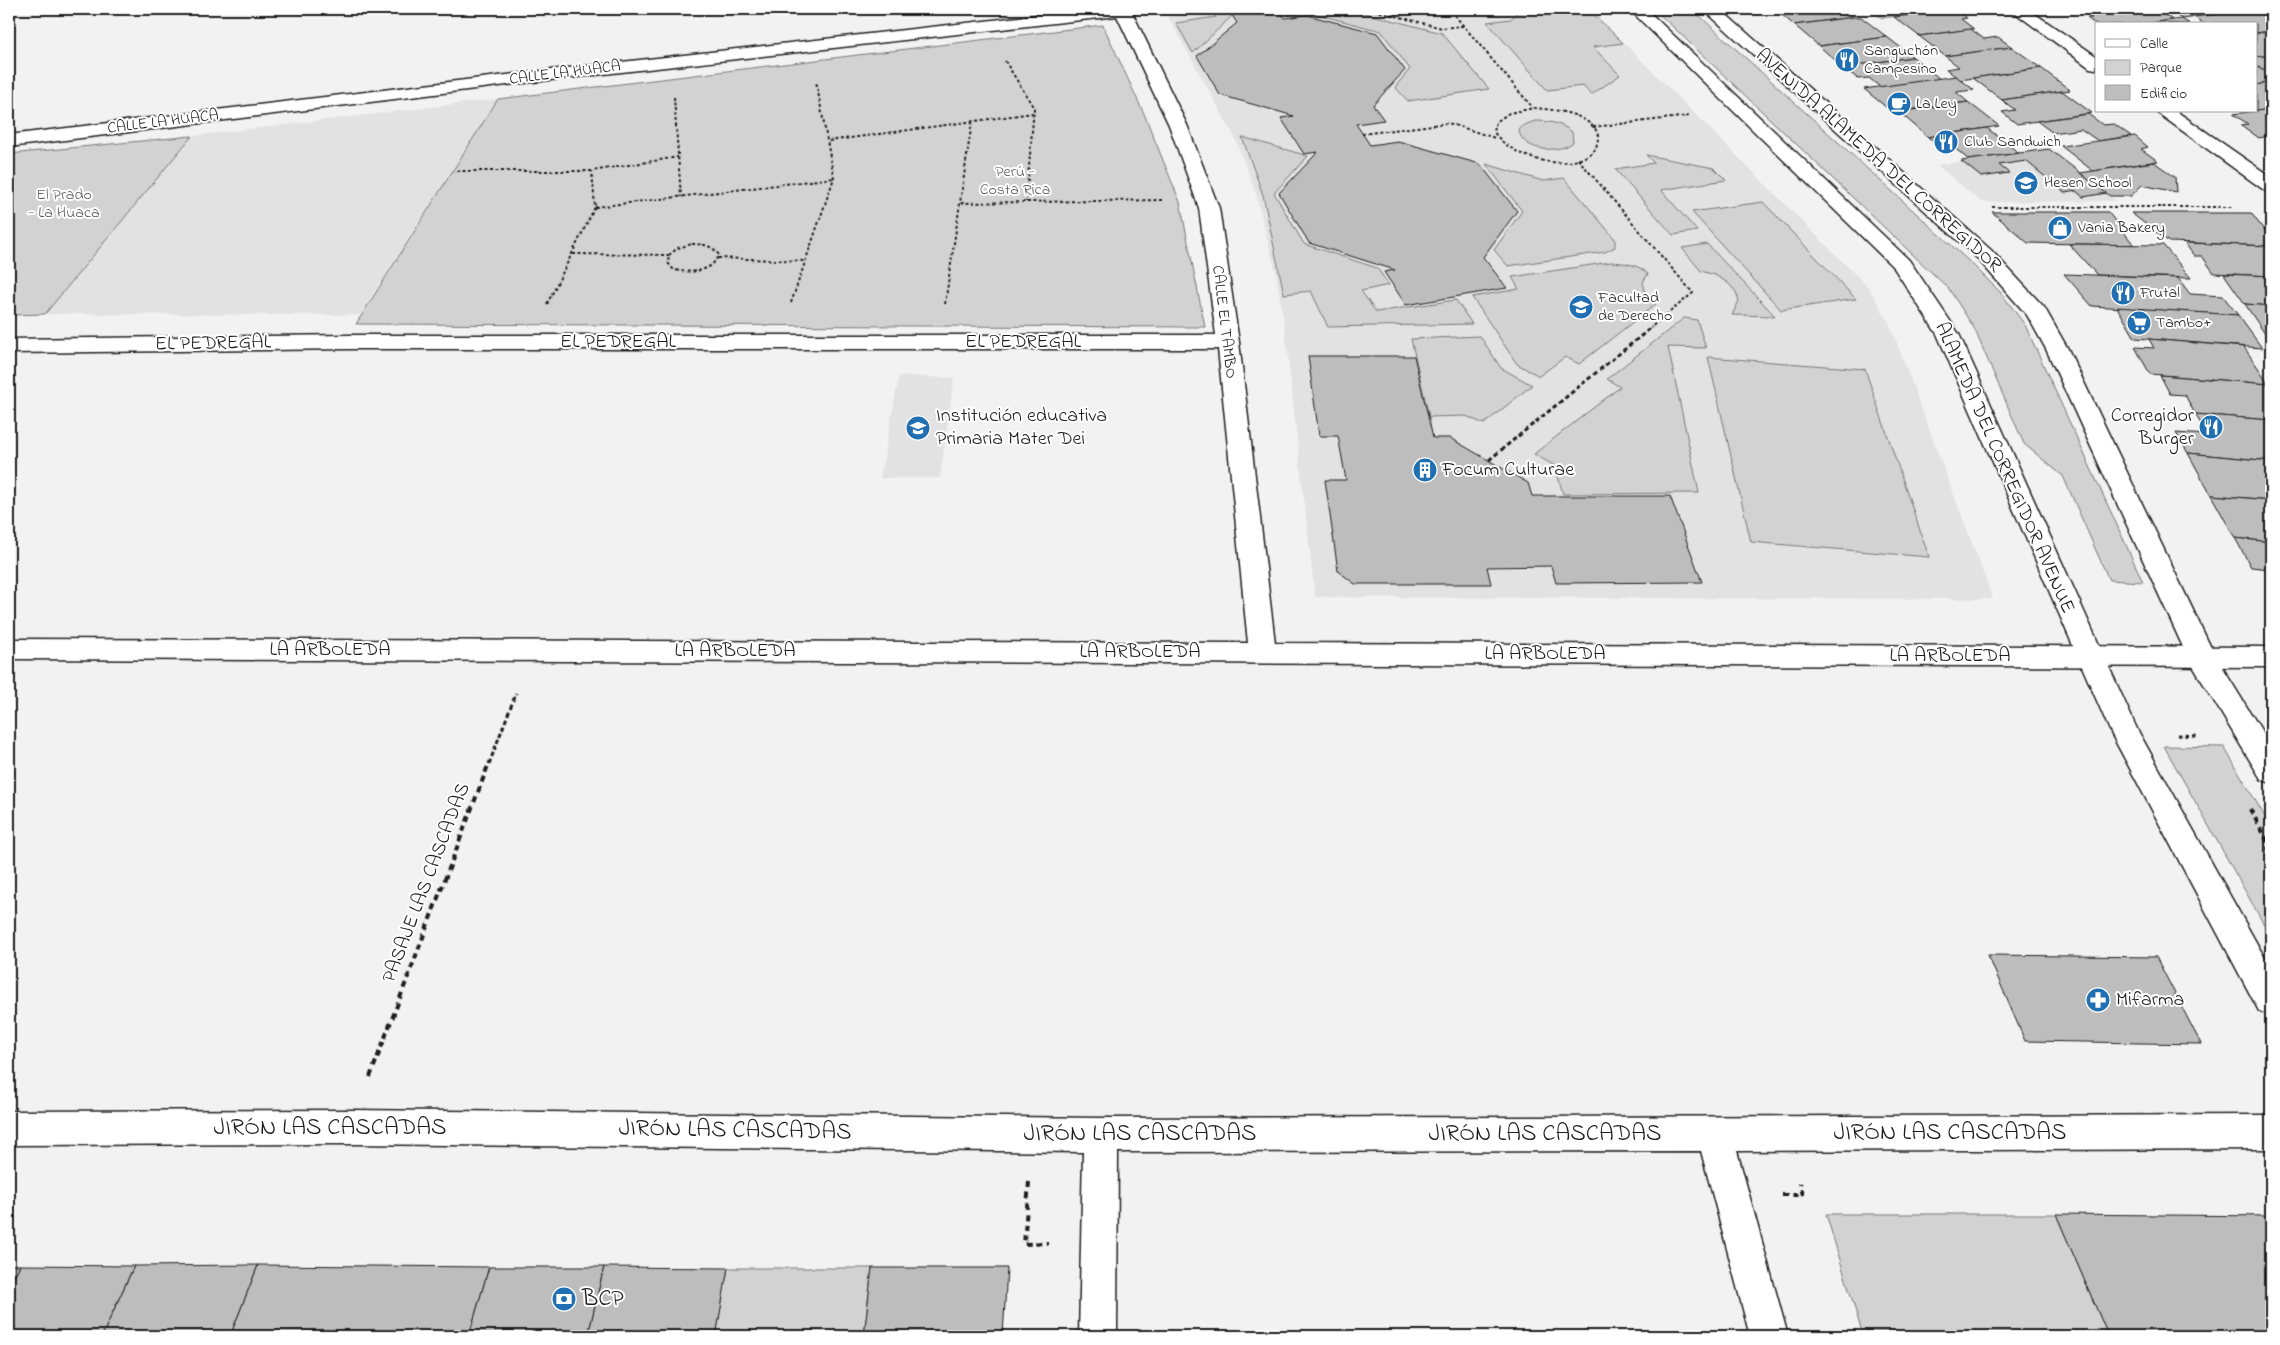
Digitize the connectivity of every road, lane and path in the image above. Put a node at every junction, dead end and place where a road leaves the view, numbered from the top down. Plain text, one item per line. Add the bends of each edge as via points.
1 (1123, 9) edge
2 (1369, 9) edge
3 (1637, 9) edge
4 (1711, 9) edge
5 (2018, 9) edge
6 (1451, 11) dead end
7 (1464, 26) junction
8 (1003, 58) dead end
9 (2095, 63) edge
10 (816, 80) dead end
11 (674, 89) dead end
12 (1534, 108) junction
13 (2165, 112) edge
14 (1033, 113) junction
15 (1690, 116) dead end
16 (972, 122) junction
17 (1593, 127) junction
18 (1362, 134) dead end
19 (1496, 138) junction
20 (9, 141) edge
21 (829, 141) junction
22 (678, 157) junction
23 (1578, 160) junction
24 (457, 171) dead end
25 (592, 171) junction
26 (834, 178) junction
27 (2271, 186) edge
28 (681, 197) junction
29 (1167, 200) dead end
30 (1026, 202) junction
31 (961, 203) junction
32 (594, 207) junction
33 (1931, 207) junction
34 (2238, 207) dead end
35 (572, 254) junction
36 (669, 255) junction
37 (718, 258) junction
38 (806, 261) junction
39 (547, 304) dead end
40 (945, 304) dead end
41 (790, 305) dead end
42 (1228, 342) junction
43 (9, 346) edge
44 (1489, 460) dead end
45 (9, 649) edge
46 (533, 651) junction
47 (1262, 652) junction
48 (2090, 657) junction
49 (2271, 657) edge
50 (2202, 658) junction
51 (2173, 735) dead end
52 (2208, 736) dead end
53 (2271, 771) edge
54 (2271, 1000) edge
55 (352, 1127) junction
56 (9, 1128) edge
57 (2271, 1132) edge
58 (1032, 1134) junction
59 (1714, 1134) junction
60 (1102, 1135) junction
61 (1099, 1242) junction
62 (1098, 1336) edge
63 (1769, 1336) edge

1 - 20 street, CALLE LA HUACA
1 - 42 street, CALLE EL TAMBO via 1178,125 1209,208
2 - 7 path via 1442,28
3 - 48 street, ALAMEDA DEL CORREGIDOR AVENUE via 1902,264 1948,334
4 - 33 street, AVENIDA ALAMEDA DEL CORREGIDOR
5 - 9 street
6 - 7 path
7 - 12 path
8 - 14 path via 1034,108
10 - 21 path
11 - 22 path
12 - 17 path via 1567,113
12 - 19 path via 1505,114 1494,129
13 - 27 street
14 - 16 path
14 - 30 path
15 - 17 path
16 - 21 path
16 - 31 path
17 - 23 path via 1599,136 1598,145 1593,152
18 - 19 path via 1448,123
19 - 23 path via 1504,146 1532,159 1549,162
21 - 26 path
22 - 25 path
22 - 28 path
23 - 44 path via 1693,293
24 - 25 path
25 - 32 path
26 - 28 path
26 - 38 path
28 - 32 path
29 - 30 path
30 - 31 path
31 - 40 path
32 - 35 path
33 - 34 path
33 - 50 street, AVENIDA ALAMEDA DEL CORREGIDOR via 1984,254 2036,312 2057,348
35 - 36 path
35 - 39 path
36 - 37 path via 678,248 705,244 715,248
36 - 37 path via 668,263 674,270 686,272 708,268
37 - 38 path
38 - 41 path
42 - 43 street, EL PEDREGAL via 350,342
42 - 47 street, CALLE EL TAMBO
45 - 46 street, LA ARBOLEDA
46 - 47 street, LA ARBOLEDA
46 - 55 path, PASAJE LAS CASCADAS
47 - 48 street, LA ARBOLEDA
48 - 50 street, LA ARBOLEDA
48 - 54 street, ALAMEDA DEL CORREGIDOR AVENUE via 2125,733
49 - 50 street, LA ARBOLEDA
50 - 53 street, AVENIDA ALAMEDA DEL CORREGIDOR
51 - 52 path
55 - 56 street, JIRÓN LAS CASCADAS
55 - 58 street, JIRÓN LAS CASCADAS
57 - 59 street, JIRÓN LAS CASCADAS
58 - 60 street, JIRÓN LAS CASCADAS
58 - 61 path via 1024,1244
59 - 60 street, JIRÓN LAS CASCADAS
59 - 63 street
60 - 61 street
61 - 62 street

